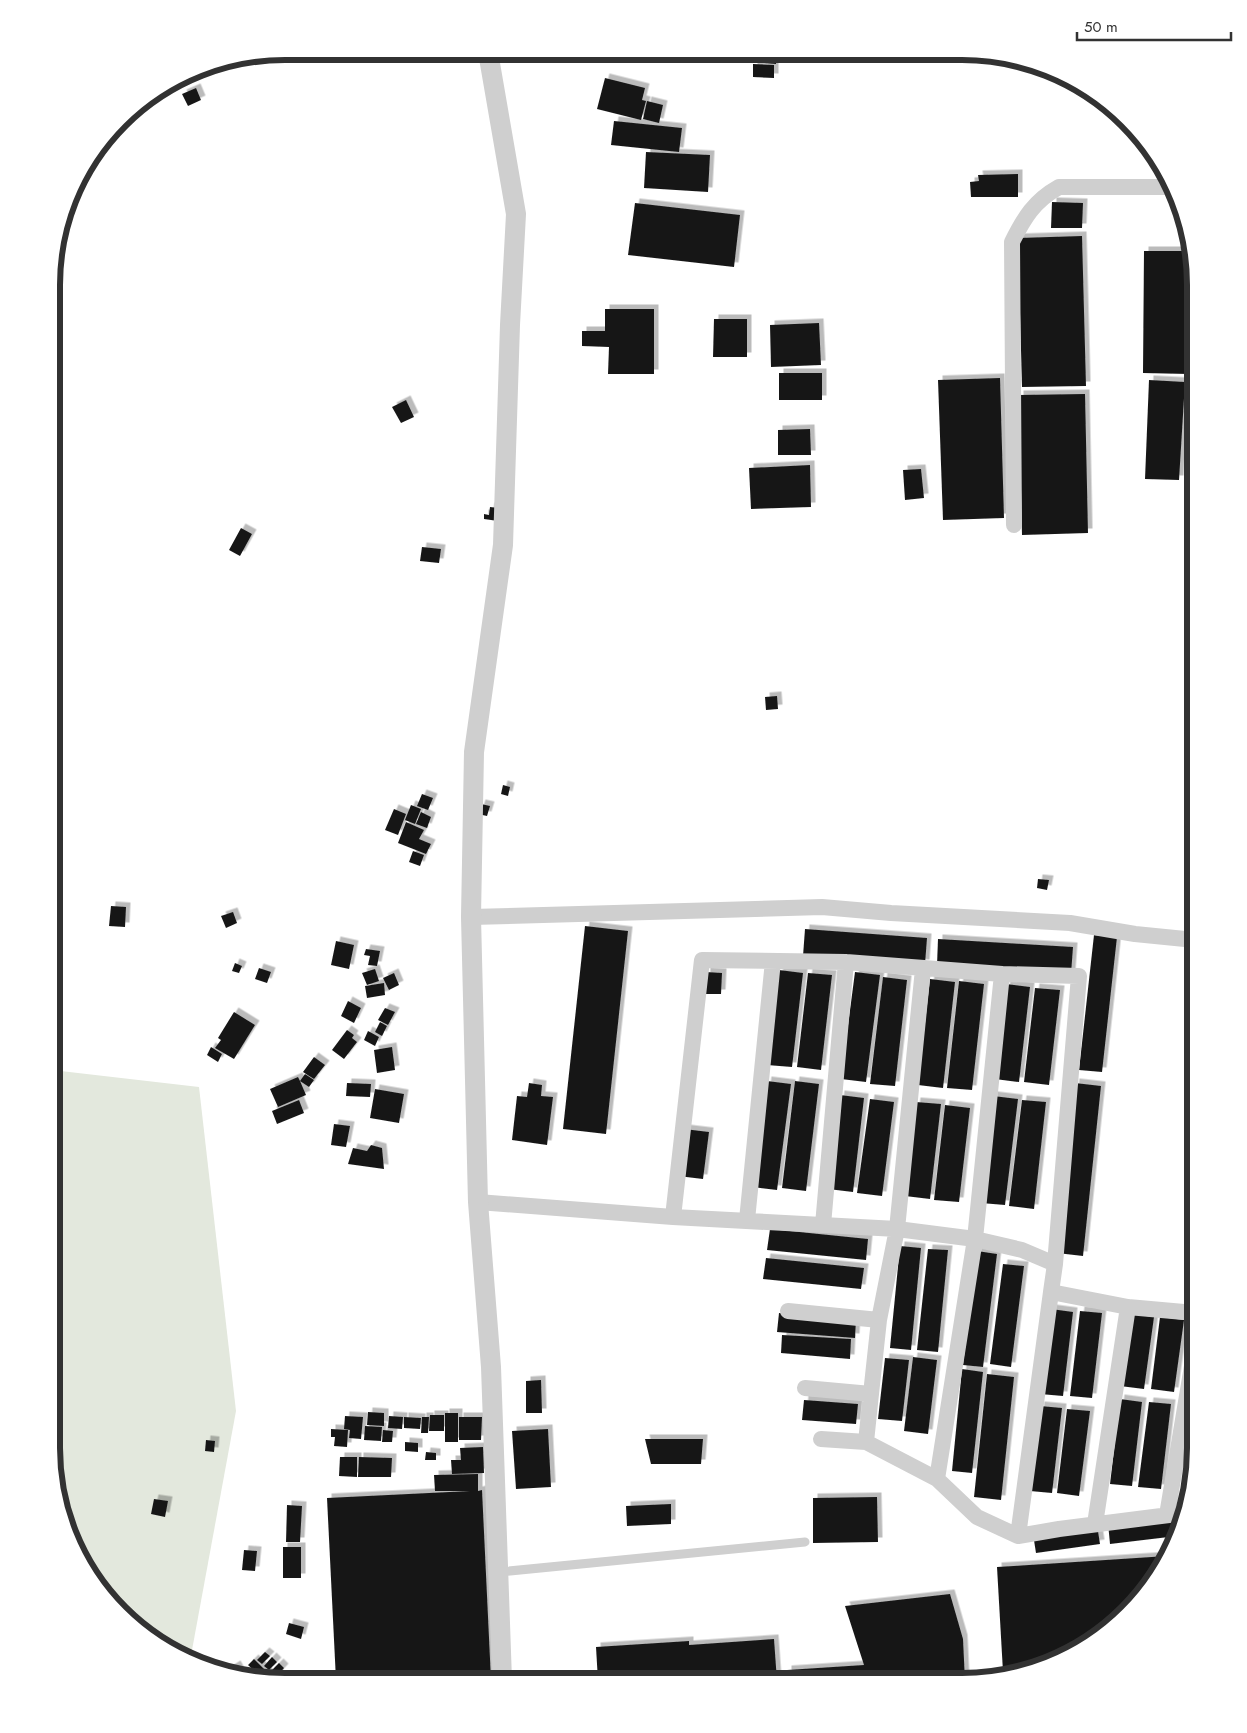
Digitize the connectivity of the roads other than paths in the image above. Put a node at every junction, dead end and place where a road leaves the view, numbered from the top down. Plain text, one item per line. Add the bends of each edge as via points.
1 (489, 60) edge
2 (1164, 187) edge
3 (1014, 525) dead end
4 (471, 917) junction
5 (1187, 939) edge
6 (773, 961) junction
7 (846, 962) junction
8 (923, 969) junction
9 (1002, 974) junction
10 (478, 1202) junction
11 (673, 1216) junction
12 (747, 1220) junction
13 (823, 1225) junction
14 (897, 1230) junction
15 (975, 1239) junction
16 (1055, 1264) junction
17 (1050, 1292) junction
18 (1128, 1307) junction
19 (788, 1311) dead end
20 (1187, 1312) edge
21 (879, 1320) junction
22 (805, 1388) dead end
23 (871, 1394) junction
24 (1187, 1397) edge
25 (821, 1439) dead end
26 (866, 1442) junction
27 (936, 1478) junction
28 (1177, 1514) edge
29 (1168, 1515) junction
30 (1096, 1524) junction
31 (1018, 1536) junction
32 (805, 1542) dead end
33 (500, 1572) junction
34 (502, 1673) edge

1 - 4 street via 516,214 503,545 474,752
2 - 3 street via 1059,187 1044,195 1023,220 1012,242
4 - 5 street via 822,907 1070,923
4 - 10 street
6 - 7 street
6 - 11 street via 702,960
6 - 12 street
7 - 8 street
7 - 13 street
8 - 9 street
8 - 14 street
9 - 15 street
9 - 16 street via 1079,976
10 - 11 street
10 - 33 street via 491,1367
11 - 12 street
12 - 13 street
13 - 14 street
14 - 15 street
14 - 21 street
15 - 16 street via 1022,1250
15 - 27 street
16 - 17 street
17 - 18 street
17 - 31 street
18 - 20 street
18 - 30 street
19 - 21 street
21 - 23 street
22 - 23 street
23 - 26 street
24 - 29 street
25 - 26 street
26 - 27 street
27 - 31 street via 977,1517
28 - 29 street
29 - 30 street
30 - 31 street
32 - 33 lane
33 - 34 street

